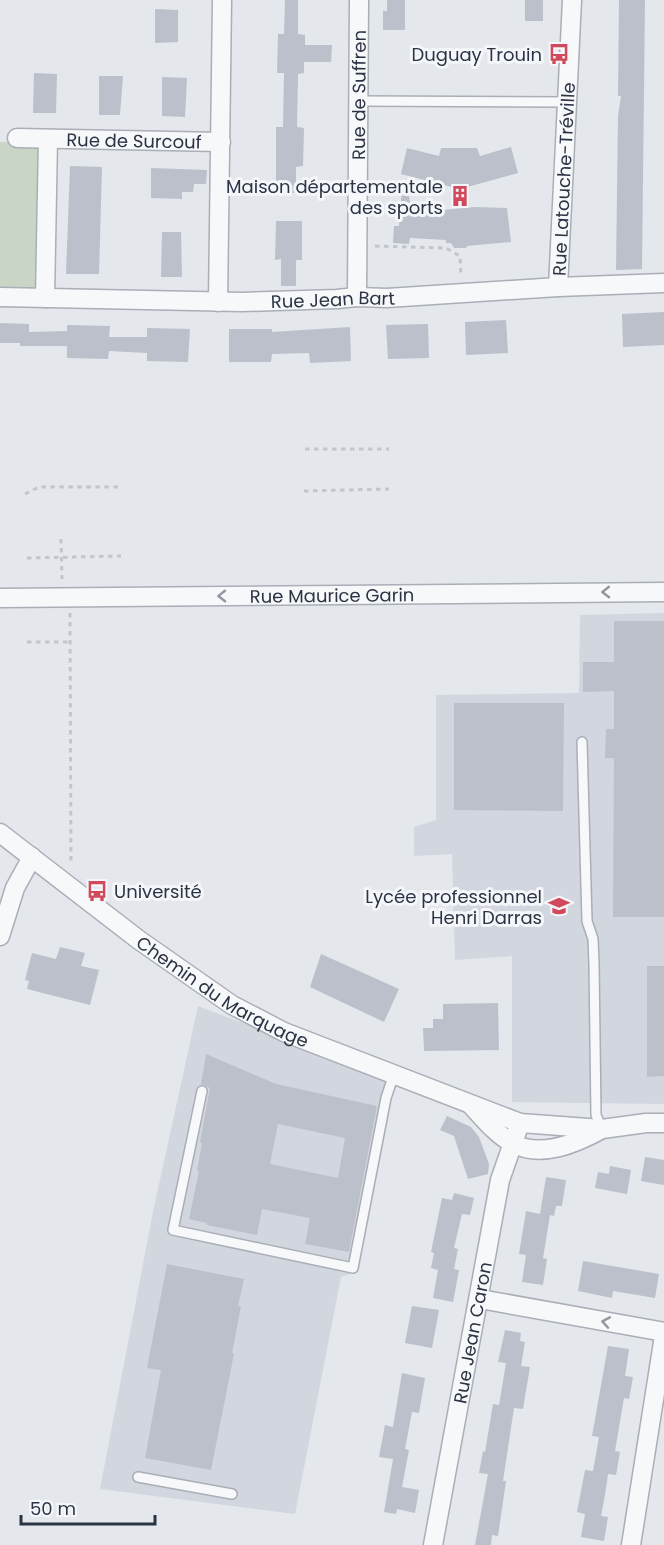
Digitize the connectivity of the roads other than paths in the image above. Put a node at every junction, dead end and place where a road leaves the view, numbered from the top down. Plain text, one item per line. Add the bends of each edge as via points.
1 (222, 0) edge
2 (359, 0) edge
3 (572, 0) edge
4 (359, 101) junction
5 (567, 102) junction
6 (17, 138) dead end
7 (48, 139) junction
8 (221, 142) junction
9 (664, 283) edge
10 (558, 287) junction
11 (0, 297) edge
12 (357, 297) junction
13 (45, 298) junction
14 (218, 302) junction
15 (664, 592) edge
16 (0, 598) edge
17 (582, 742) dead end
18 (0, 833) edge
19 (32, 857) junction
20 (0, 936) edge
21 (394, 1074) junction
22 (202, 1091) dead end
23 (471, 1105) junction
24 (520, 1123) junction
25 (664, 1123) edge
26 (602, 1129) junction
27 (514, 1144) junction
28 (480, 1299) junction
29 (664, 1334) edge
30 (138, 1477) dead end
31 (232, 1494) dead end
32 (433, 1545) edge
33 (631, 1545) edge

1 - 8 street
2 - 4 street, Rue de Suffren
3 - 5 street, Rue Latouche-Tréville
4 - 5 lane
4 - 12 street, Rue de Suffren
5 - 10 street, Rue Latouche-Tréville
6 - 7 street, Rue de Surcouf
7 - 8 street, Rue de Surcouf
7 - 13 street
8 - 14 street
9 - 10 street, Rue Jean Bart
10 - 12 street, Rue Jean Bart
11 - 13 street, Rue Jean Bart
12 - 14 street, Rue Jean Bart
13 - 14 street, Rue Jean Bart
15 -> 16 street, Rue Maurice Garin
17 - 26 lane via 587,921 593,939 594,964 596,1115
18 - 19 street, Chemin du Marquage
19 - 20 street via 15,888
19 - 21 street, Chemin du Marquage via 139,940 232,1005 284,1032
21 - 22 lane via 353,1268 172,1230
21 - 23 street, Chemin du Marquage
23 - 24 street, Chemin du Marquage
23 - 27 street, Chemin du Marquage
24 - 26 street, Chemin du Marquage
24 - 27 street, Rue Jean Caron
25 - 26 street, Chemin du Marquage
26 - 27 street, Chemin du Marquage via 559,1147 538,1149
27 - 28 street, Rue Jean Caron via 500,1180
29 -> 28 street
28 - 32 street, Rue Jean Caron
29 - 33 street
30 - 31 lane

